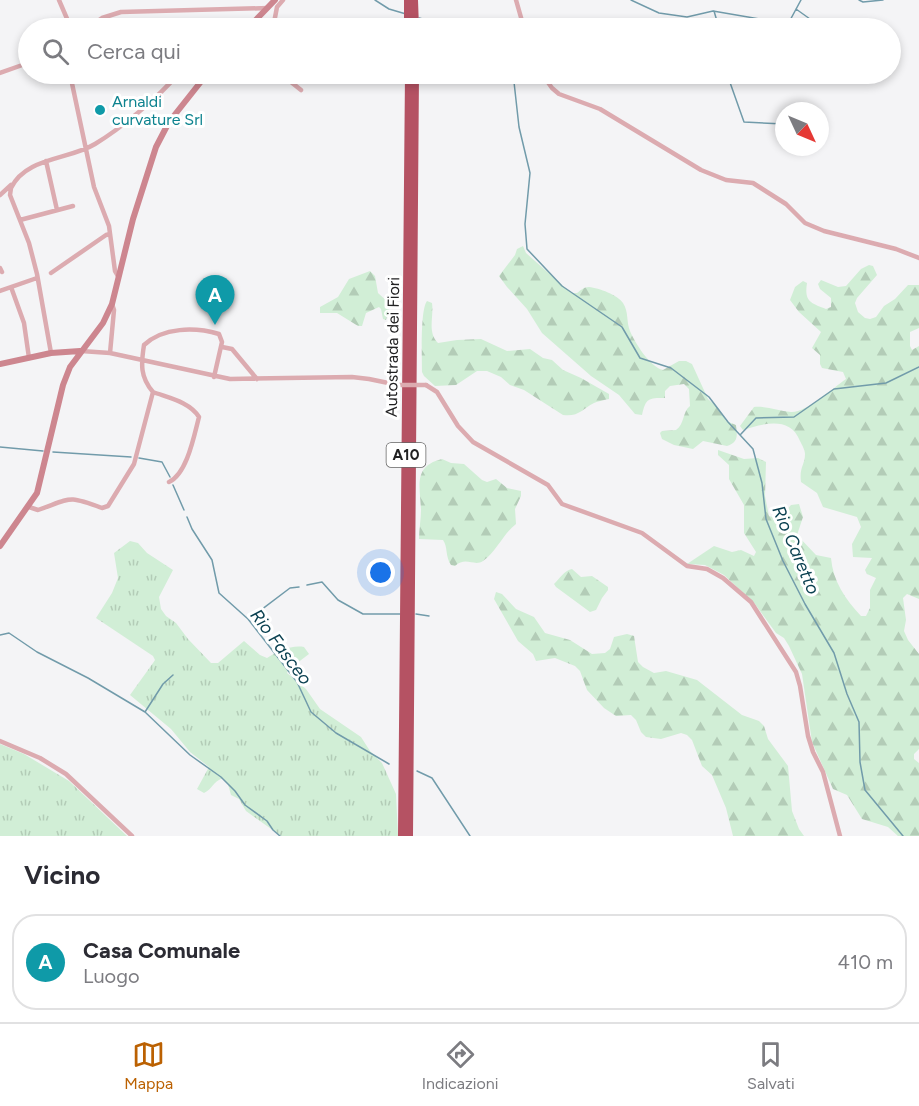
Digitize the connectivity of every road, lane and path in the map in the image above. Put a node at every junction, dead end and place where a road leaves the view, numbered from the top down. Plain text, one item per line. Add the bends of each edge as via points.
1 (59, 0) edge
2 (275, 0) edge
3 (283, 0) edge
4 (408, 0) edge
5 (414, 0) edge
6 (516, 0) edge
7 (268, 8) junction
8 (67, 18) edge
9 (102, 18) edge
10 (258, 18) edge
11 (275, 18) edge
12 (408, 18) edge
13 (415, 18) edge
14 (521, 18) edge
15 (18, 67) edge
16 (0, 73) edge
17 (72, 84) edge
18 (167, 84) edge
19 (199, 84) edge
20 (294, 84) edge
21 (409, 84) edge
22 (415, 84) edge
23 (549, 84) edge
24 (301, 90) dead end
25 (86, 148) junction
26 (46, 161) junction
27 (13, 184) junction
28 (0, 195) edge
29 (73, 206) dead end
30 (57, 210) junction
31 (20, 220) junction
32 (110, 234) junction
33 (919, 258) edge
34 (51, 273) dead end
35 (118, 276) junction
36 (37, 278) junction
37 (11, 287) junction
38 (0, 291) edge
39 (112, 304) junction
40 (222, 347) junction
41 (80, 351) junction
42 (51, 353) junction
43 (111, 353) junction
44 (29, 358) junction
45 (142, 360) junction
46 (0, 364) edge
47 (214, 377) junction
48 (257, 379) junction
49 (153, 392) junction
50 (169, 482) dead end
51 (29, 507) junction
52 (0, 546) edge
53 (0, 741) edge
54 (132, 836) edge
55 (402, 836) edge
56 (409, 836) edge
57 (840, 836) edge

1 - 8 street
2 - 7 main road
3 - 11 street
4 - 12 highway
5 - 13 highway
6 - 14 street
7 - 9 street via 122,12
7 - 10 main road
15 - 16 street
17 - 25 street
18 - 25 street via 106,137
19 - 35 main road via 169,122 156,147
20 - 24 street
21 - 55 highway, Autostrada dei Fiori / A10
22 - 56 highway, Autostrada dei Fiori / A10
23 - 33 street via 559,94 600,109 701,170 726,180 753,183 786,204 805,223
25 - 26 street
25 - 32 street
26 - 27 street
26 - 30 street
27 - 28 street
27 - 31 street via 10,195
29 - 30 street
30 - 31 street
31 - 36 street
32 - 34 street
32 - 35 street
35 - 39 main road
36 - 37 street
36 - 42 street
37 - 38 street
37 - 44 street via 24,323
39 - 41 main road via 103,323
39 - 43 street
40 - 45 street via 219,334 210,331 161,333 144,345
40 - 47 street
40 - 48 street via 232,349
41 - 42 main road
41 - 43 street
41 - 51 main road via 66,375 42,476
42 - 44 main road
43 - 45 street
44 - 46 main road
45 - 47 street
45 - 49 street via 144,382
47 - 48 street
48 - 57 street, bridge via 352,377 398,385 426,385 437,392 473,442 548,485 562,504 642,533 687,566 707,569 723,578 751,602 792,663 808,736 823,772
49 - 50 street via 179,401 200,417 188,457 176,478
49 - 51 street via 134,464 108,506 102,508 70,498 38,510
51 - 52 main road
53 - 54 street via 66,774

